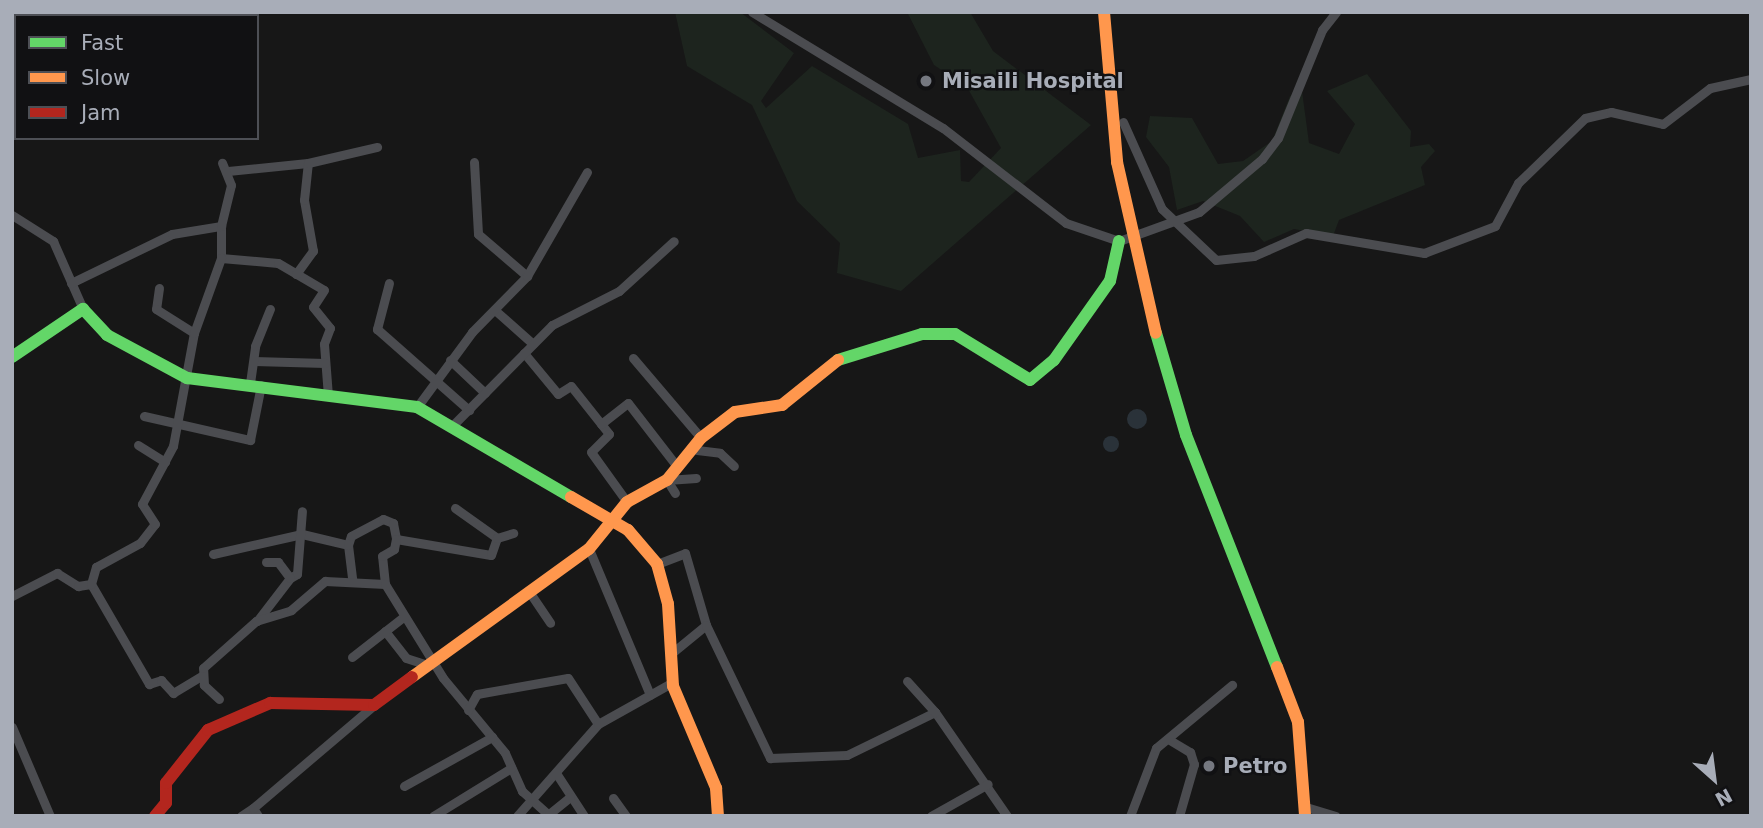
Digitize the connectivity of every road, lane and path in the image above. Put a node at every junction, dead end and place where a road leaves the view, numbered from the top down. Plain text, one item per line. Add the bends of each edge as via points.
1 (752, 12) edge
2 (1104, 12) edge
3 (1336, 12) edge
4 (1751, 79) edge
5 (1123, 122) dead end
6 (377, 147) dead end
7 (474, 162) dead end
8 (308, 163) junction
9 (587, 172) dead end
10 (12, 215) edge
11 (1174, 223) junction
12 (221, 226) junction
13 (1132, 237) junction
14 (674, 241) dead end
15 (1119, 241) junction
16 (220, 258) junction
17 (296, 274) junction
18 (527, 276) junction
19 (71, 283) junction
20 (389, 283) dead end
21 (159, 289) dead end
22 (82, 309) junction
23 (270, 309) dead end
24 (497, 312) junction
25 (194, 333) junction
26 (533, 344) junction
27 (524, 353) junction
28 (12, 358) edge
29 (634, 358) dead end
30 (450, 360) junction
31 (254, 361) junction
32 (325, 363) junction
33 (187, 378) junction
34 (434, 381) junction
35 (256, 384) junction
36 (485, 393) junction
37 (328, 396) junction
38 (417, 407) junction
39 (469, 410) junction
40 (144, 416) dead end
41 (601, 424) junction
42 (177, 426) junction
43 (452, 426) junction
44 (138, 444) dead end
45 (699, 444) junction
46 (165, 462) junction
47 (676, 465) junction
48 (734, 466) dead end
49 (696, 478) dead end
50 (667, 480) junction
51 (675, 493) dead end
52 (627, 502) junction
53 (455, 509) dead end
54 (302, 510) dead end
55 (615, 523) junction
56 (513, 533) dead end
57 (302, 534) junction
58 (497, 538) junction
59 (396, 539) junction
60 (348, 545) junction
61 (589, 549) junction
62 (213, 554) dead end
63 (266, 562) dead end
64 (657, 564) junction
65 (290, 578) junction
66 (352, 580) junction
67 (91, 584) junction
68 (385, 584) junction
69 (530, 593) junction
70 (12, 596) edge
71 (402, 618) junction
72 (256, 621) junction
73 (550, 623) dead end
74 (706, 625) junction
75 (385, 631) junction
76 (673, 652) junction
77 (352, 657) dead end
78 (434, 665) junction
79 (201, 676) junction
80 (907, 681) dead end
81 (673, 682) junction
82 (1232, 685) dead end
83 (650, 695) junction
84 (219, 699) dead end
85 (373, 705) junction
86 (468, 710) junction
87 (935, 712) junction
88 (598, 724) junction
89 (12, 727) edge
90 (492, 737) junction
91 (1168, 739) junction
92 (511, 768) junction
93 (556, 773) junction
94 (988, 784) junction
95 (404, 786) dead end
96 (570, 797) junction
97 (535, 798) junction
98 (613, 798) dead end
99 (1305, 811) edge
100 (255, 812) edge
101 (550, 815) edge
102 (50, 816) edge
103 (155, 816) edge
104 (242, 816) edge
105 (433, 816) edge
106 (517, 816) edge
107 (584, 816) edge
108 (626, 816) edge
109 (718, 816) edge
110 (931, 816) edge
111 (1007, 816) edge
112 (1130, 816) edge
113 (1179, 816) edge
114 (1336, 816) edge

1 - 15 street via 943,128 1066,223
2 - 13 street via 1117,162
3 - 11 street via 1278,138 1209,204
4 - 11 street via 1710,88 1663,124 1611,112 1585,118 1518,183 1495,226 1424,253 1306,233 1254,256 1225,261
5 - 11 street via 1137,162
6 - 8 street
7 - 18 street via 478,233
8 - 12 street via 225,167 229,212
8 - 17 street via 305,219 313,251
9 - 18 street
10 - 19 street via 53,241
11 - 13 street
12 - 16 street
12 - 19 street via 172,234
13 - 15 street
13 - 99 street via 1186,435 1298,722
14 - 26 street via 625,287 552,325
15 - 45 street via 1110,281 1054,359 1030,380 955,334 922,334 840,359 782,405 735,412
16 - 17 street via 256,258
16 - 25 street
17 - 32 street via 324,290 313,307 330,328
18 - 24 street
19 - 22 street
20 - 34 street via 377,329
21 - 25 street via 156,309
22 - 28 street
22 - 33 street via 107,335
23 - 31 street
24 - 26 street
24 - 30 street
25 - 33 street
26 - 27 street
27 - 36 street
27 - 41 street via 558,394 571,386
29 - 45 street
30 - 34 street
30 - 36 street
31 - 32 street
31 - 35 street
32 - 37 street
33 - 35 street
33 - 42 street
34 - 38 street
34 - 39 street
35 - 37 street
35 - 42 street via 250,440
36 - 39 street
37 - 38 street
38 - 43 street
39 - 43 street
40 - 42 street
41 - 47 street via 628,403
41 - 52 street via 609,434 591,452
42 - 46 street
43 - 55 street
44 - 46 street
45 - 47 street
45 - 48 street via 720,453
46 - 67 street via 141,509 155,524 140,544 96,568
47 - 50 street
49 - 50 street
50 - 51 street
50 - 52 street
52 - 55 street
53 - 58 street
54 - 57 street
55 - 61 street
55 - 64 street
56 - 58 street
57 - 60 street
57 - 62 street
57 - 65 street via 297,574
58 - 59 street via 491,555
59 - 60 street via 393,523 383,519 351,536
59 - 68 street via 394,549 382,556
60 - 66 street
61 - 69 street
61 - 83 street
63 - 65 street via 278,562
64 - 74 street via 685,553
64 - 76 street
65 - 72 street
66 - 68 street
66 - 72 street via 324,581 300,605
67 - 70 street via 78,586 57,573
67 - 79 street via 149,684 161,680 173,693
68 - 71 street
69 - 73 street
69 - 78 street via 477,625
71 - 75 street
71 - 78 street
72 - 79 street via 215,654
74 - 76 street
74 - 87 street via 770,758 847,755
75 - 77 street
75 - 78 street via 406,658
76 - 81 street
78 - 85 street
78 - 86 street
79 - 84 street
80 - 87 street
81 - 83 street
81 - 109 street via 716,788
82 - 91 street
83 - 88 street
85 - 100 street
85 - 103 street via 270,704 211,728 166,783 166,803
86 - 88 street via 477,694 568,678
86 - 90 street
87 - 94 street
88 - 93 street
89 - 102 street
90 - 92 street
90 - 95 street
91 - 112 street via 1149,762
91 - 113 street via 1190,752 1194,764
92 - 97 street via 522,790
92 - 105 street
93 - 96 street via 567,782
93 - 97 street
94 - 110 street
94 - 111 street
96 - 101 street
96 - 107 street
97 - 101 street
97 - 106 street
98 - 108 street
99 - 114 street
100 - 104 street

